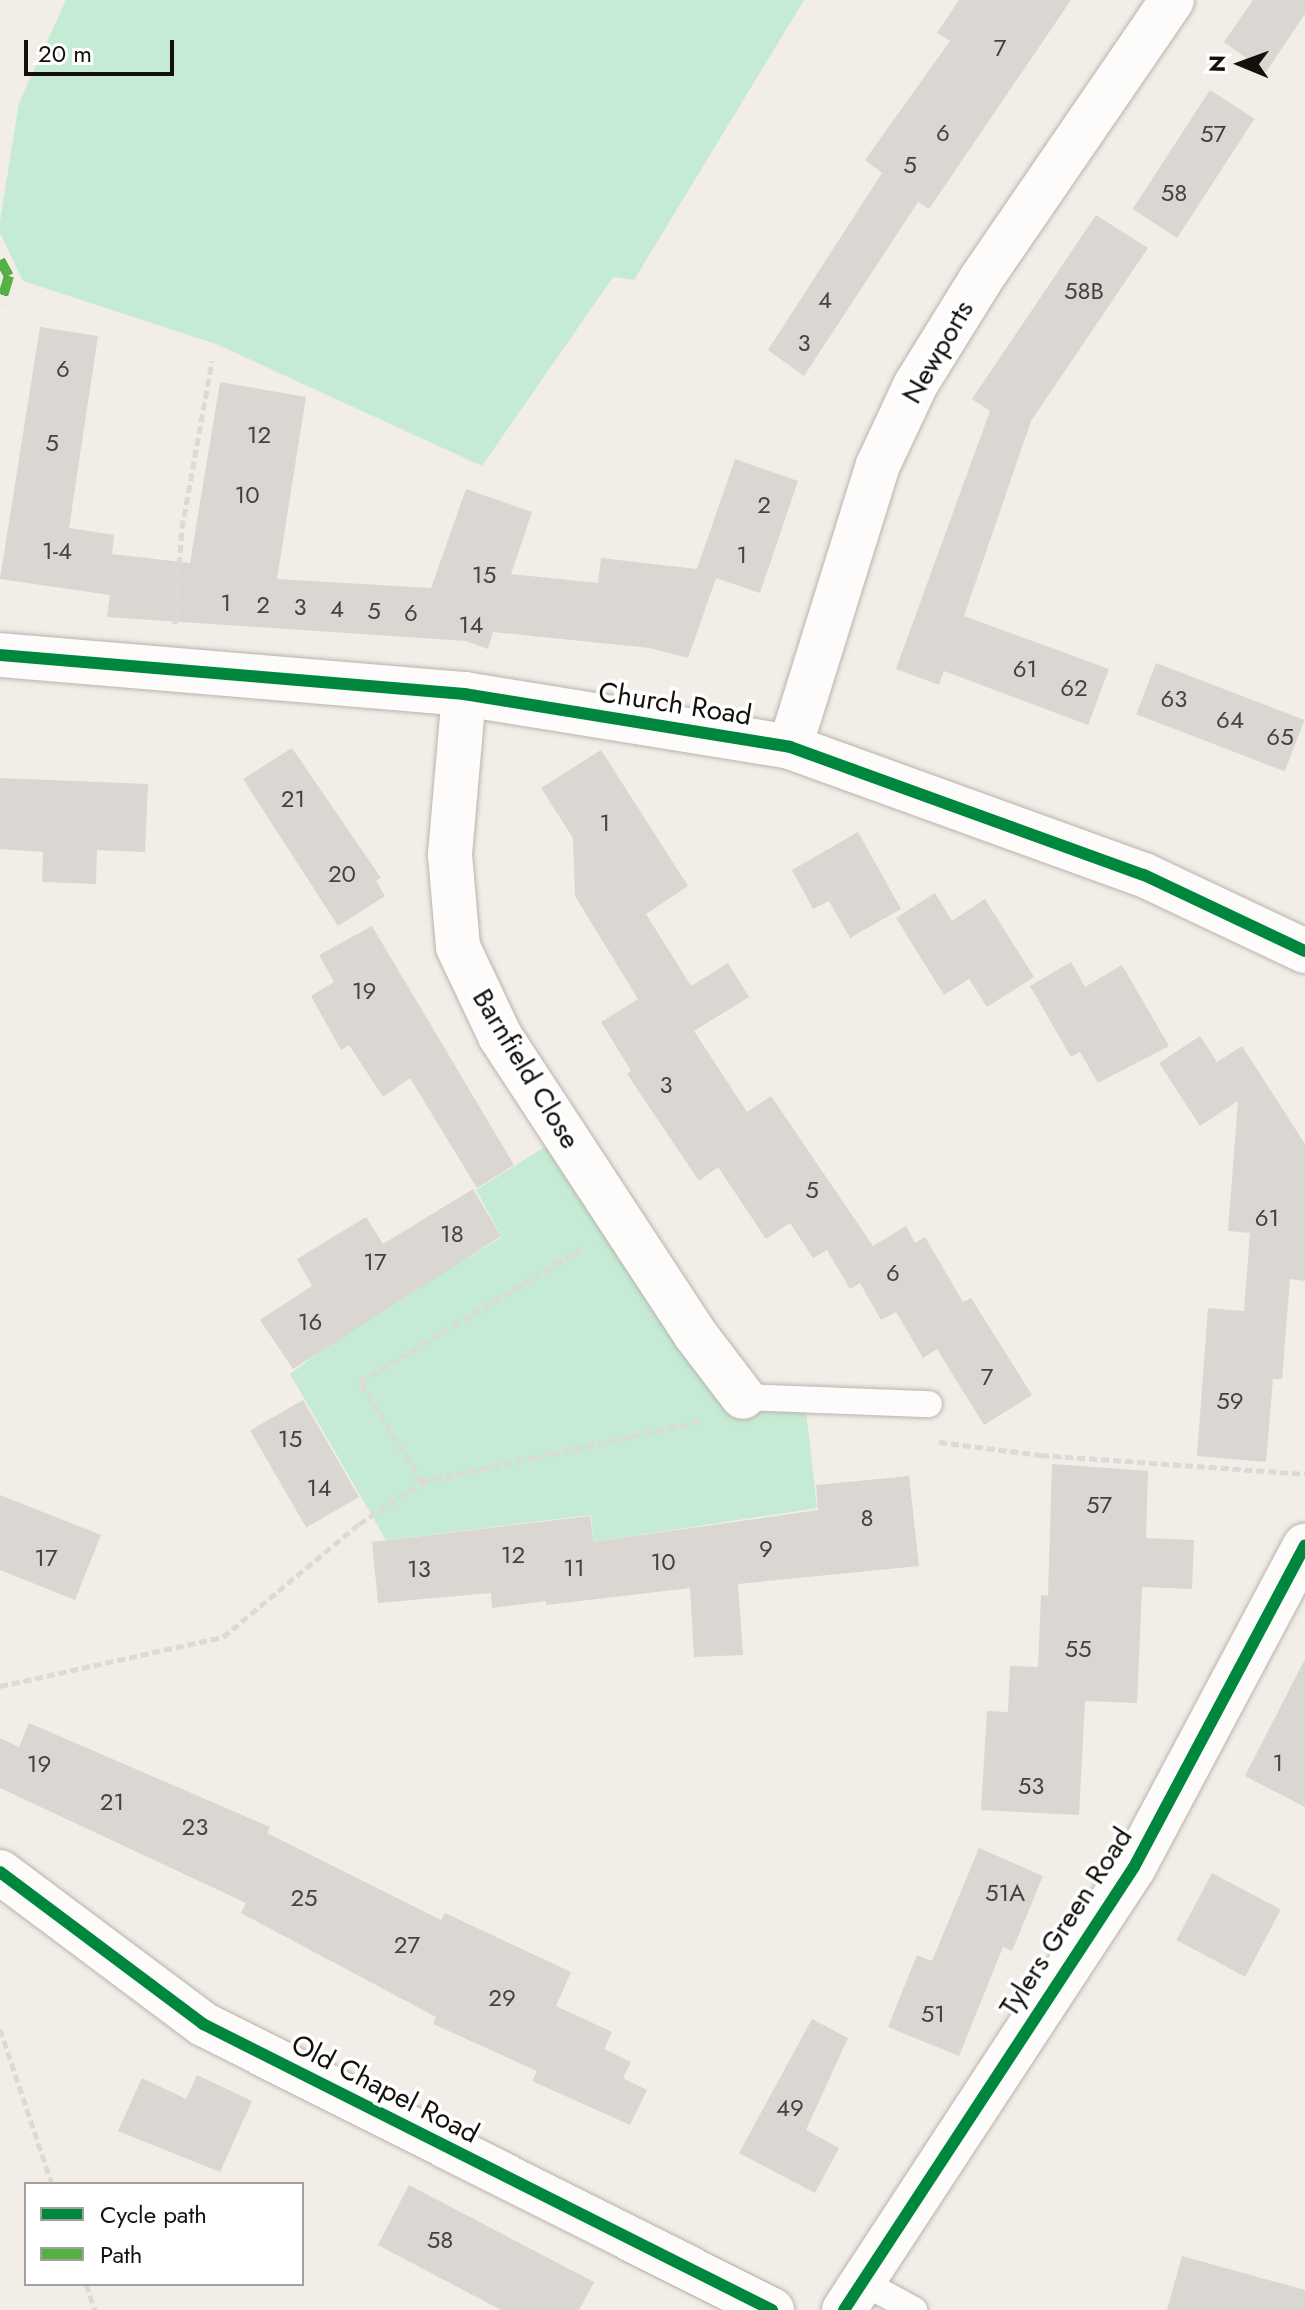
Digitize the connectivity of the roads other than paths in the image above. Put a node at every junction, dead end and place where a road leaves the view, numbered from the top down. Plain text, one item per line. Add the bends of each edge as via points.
1 (1172, 0) edge
2 (0, 655) edge
3 (464, 694) junction
4 (790, 747) junction
5 (1305, 951) edge
6 (743, 1397) joint
7 (929, 1404) dead end
8 (1305, 1546) edge
9 (0, 1872) edge
10 (852, 2295) edge
11 (772, 2310) edge
12 (914, 2310) edge

1 - 4 street, Newports via 981,279 916,384 878,465
2 - 3 street, Church Road
3 - 4 street, Church Road
3 - 6 street, Barnfield Close via 450,855 458,947 500,1036
4 - 5 street, Church Road via 1144,875
6 - 7 lane
8 - 10 street, Tylers Green Road via 1134,1867
9 - 11 street, Old Chapel Road via 203,2024
10 - 12 lane

